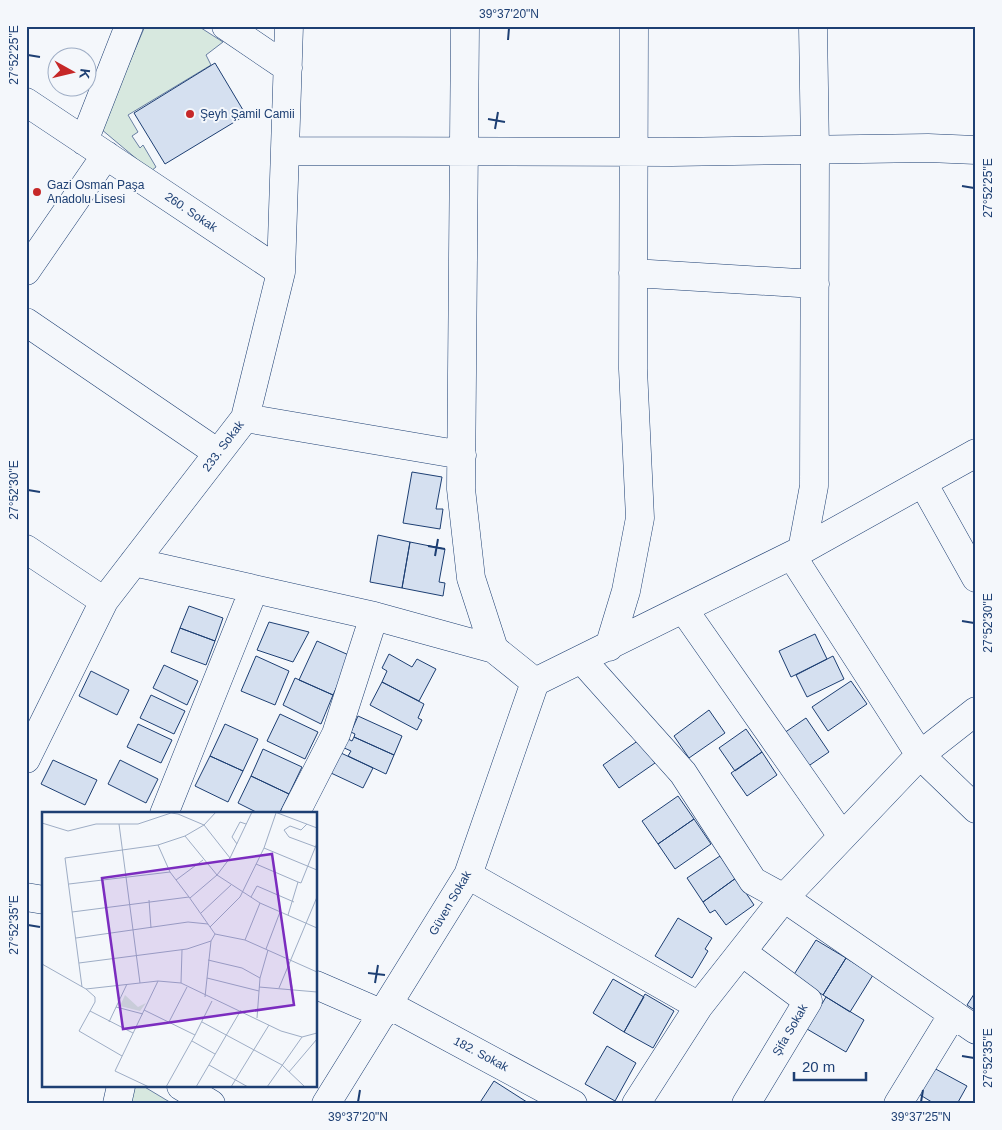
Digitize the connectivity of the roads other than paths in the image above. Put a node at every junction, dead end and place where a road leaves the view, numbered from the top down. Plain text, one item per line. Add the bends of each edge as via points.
1 (129, 26) edge
2 (226, 26) edge
3 (289, 26) edge
4 (465, 26) edge
5 (634, 26) edge
6 (814, 26) edge
7 (288, 68) junction
8 (26, 102) edge
9 (95, 148) junction
10 (815, 150) junction
11 (976, 150) edge
12 (285, 151) junction
13 (464, 152) junction
14 (633, 152) junction
15 (26, 272) edge
16 (280, 272) junction
17 (633, 273) junction
18 (815, 284) junction
19 (26, 322) edge
20 (245, 418) junction
21 (218, 453) junction
22 (976, 453) edge
23 (462, 455) junction
24 (923, 483) junction
25 (26, 549) edge
26 (797, 553) junction
27 (134, 562) junction
28 (976, 578) edge
29 (254, 590) junction
30 (104, 601) junction
31 (684, 610) junction
32 (374, 616) junction
33 (609, 647) junction
34 (494, 649) junction
35 (582, 660) junction
36 (535, 682) junction
37 (976, 711) edge
38 (920, 755) junction
39 (26, 759) edge
40 (976, 809) edge
41 (165, 812) edge
42 (297, 812) edge
43 (842, 836) junction
44 (468, 876) junction
45 (26, 897) edge
46 (784, 898) junction
47 (42, 900) edge
48 (742, 952) junction
49 (318, 986) edge
50 (699, 1006) junction
51 (386, 1010) junction
52 (953, 1014) junction
53 (976, 1030) edge
54 (121, 1088) edge
55 (184, 1088) edge
56 (117, 1104) edge
57 (211, 1104) edge
58 (326, 1104) edge
59 (573, 1104) edge
60 (636, 1104) edge
61 (746, 1104) edge
62 (898, 1104) edge

1 - 9 street
2 - 7 street
3 - 7 street, 233. Sokak
4 - 13 street
5 - 14 street
6 - 10 street
7 - 12 street, 233. Sokak
8 - 9 street, 260. Sokak
9 - 15 street
9 - 16 street, 260. Sokak
10 - 11 street
10 - 14 street
10 - 18 street
12 - 13 street
12 - 16 street, 233. Sokak
13 - 14 street
13 - 23 street
14 - 17 street
16 - 20 street, 233. Sokak
17 - 18 street
17 - 33 street via 633,368 640,518 626,591
18 - 26 street via 814,486
19 - 21 street
20 - 21 street, 233. Sokak
20 - 23 street
21 - 27 street, 233. Sokak
22 - 24 street
23 - 34 street via 461,489 471,578
24 - 26 street
24 - 28 street
25 - 30 street
26 - 31 street
26 - 38 street
27 - 29 street
27 - 30 street, 233. Sokak
29 - 32 street
29 - 41 street
30 - 39 street, 233. Sokak
31 - 33 street
31 - 43 street
32 - 34 street
32 - 42 street via 336,734
33 - 35 street
34 - 36 street
35 - 36 street
35 - 46 street via 683,774 753,881
36 - 44 street, Güven Sokak
37 - 38 street
38 - 40 street
38 - 43 street
43 - 46 street
44 - 50 street
44 - 51 street, Güven Sokak
45 - 47 street
46 - 48 street
46 - 52 street
48 - 50 street
48 - 61 street, Şifa Sokak via 808,1001
49 - 51 street, 182. Sokak
50 - 60 street
51 - 58 street, Güven Sokak
51 - 59 street, 182. Sokak
52 - 53 street
52 - 62 street
54 - 56 street
55 - 57 street

